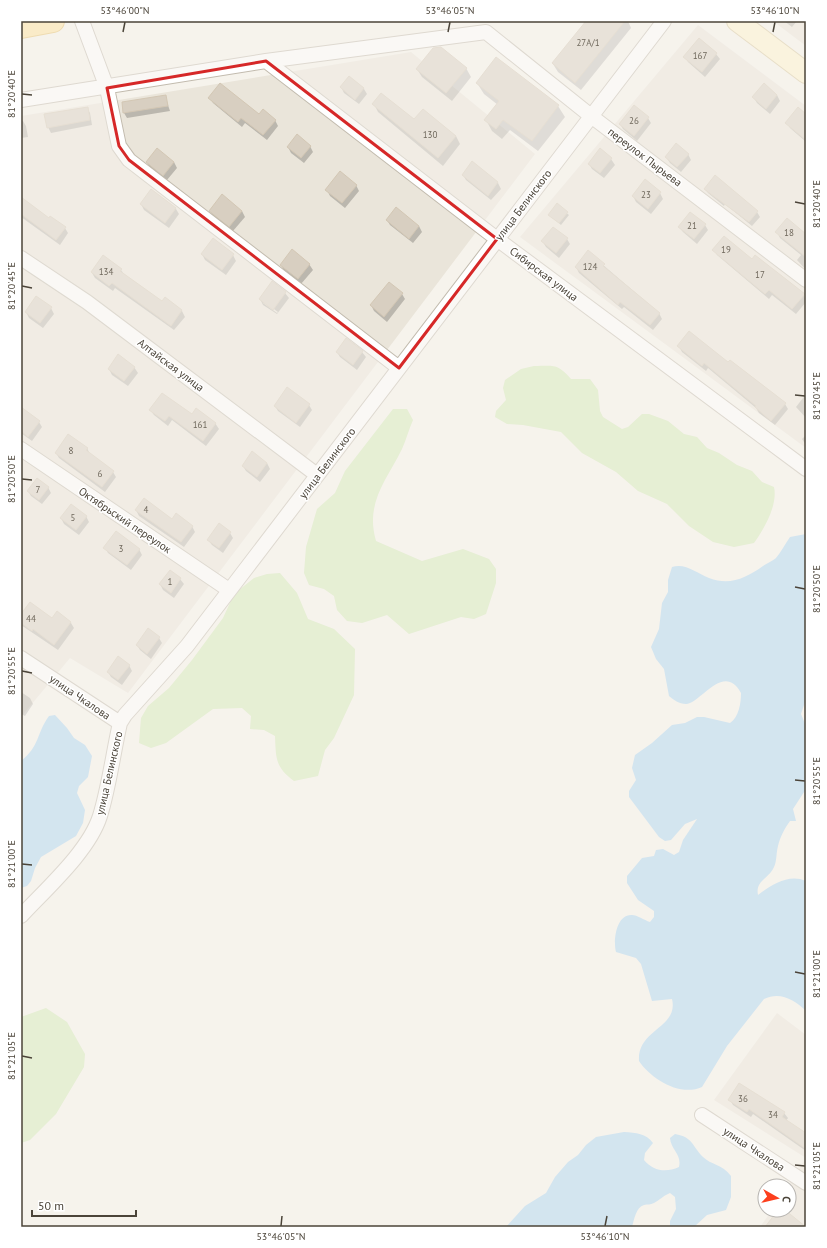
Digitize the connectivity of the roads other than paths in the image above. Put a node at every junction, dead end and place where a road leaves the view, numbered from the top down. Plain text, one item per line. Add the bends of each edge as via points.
1 (54, 21) edge
2 (82, 21) edge
3 (664, 21) edge
4 (737, 21) edge
5 (21, 27) edge
6 (266, 61) junction
7 (806, 73) edge
8 (107, 88) junction
9 (21, 100) edge
10 (591, 116) junction
11 (498, 239) junction
12 (21, 258) edge
13 (806, 280) edge
14 (399, 368) junction
15 (21, 449) edge
16 (806, 469) edge
17 (317, 475) junction
18 (229, 590) junction
19 (21, 658) edge
20 (120, 724) junction
21 (21, 916) edge
22 (702, 1115) dead end
23 (806, 1183) edge

1 - 5 main road
2 - 8 street
3 - 10 street, улица Белинского
4 - 7 street
6 - 8 street
6 - 10 street, переулок Пырьева via 486,32
6 - 11 street, Сибирская улица
8 - 9 street
8 - 14 street via 119,146 129,160
10 - 11 street, улица Белинского
10 - 13 street, переулок Пырьева
11 - 14 street, улица Белинского
11 - 16 street, Сибирская улица
12 - 17 street, Алтайская улица via 87,302
14 - 17 street, улица Белинского
15 - 18 street, Октябрьский переулок
17 - 18 street, улица Белинского
18 - 20 street, улица Белинского via 187,646 125,715
19 - 20 street, улица Чкалова
20 - 21 street, улица Белинского via 100,817 92,833 72,861
22 - 23 street, улица Чкалова

